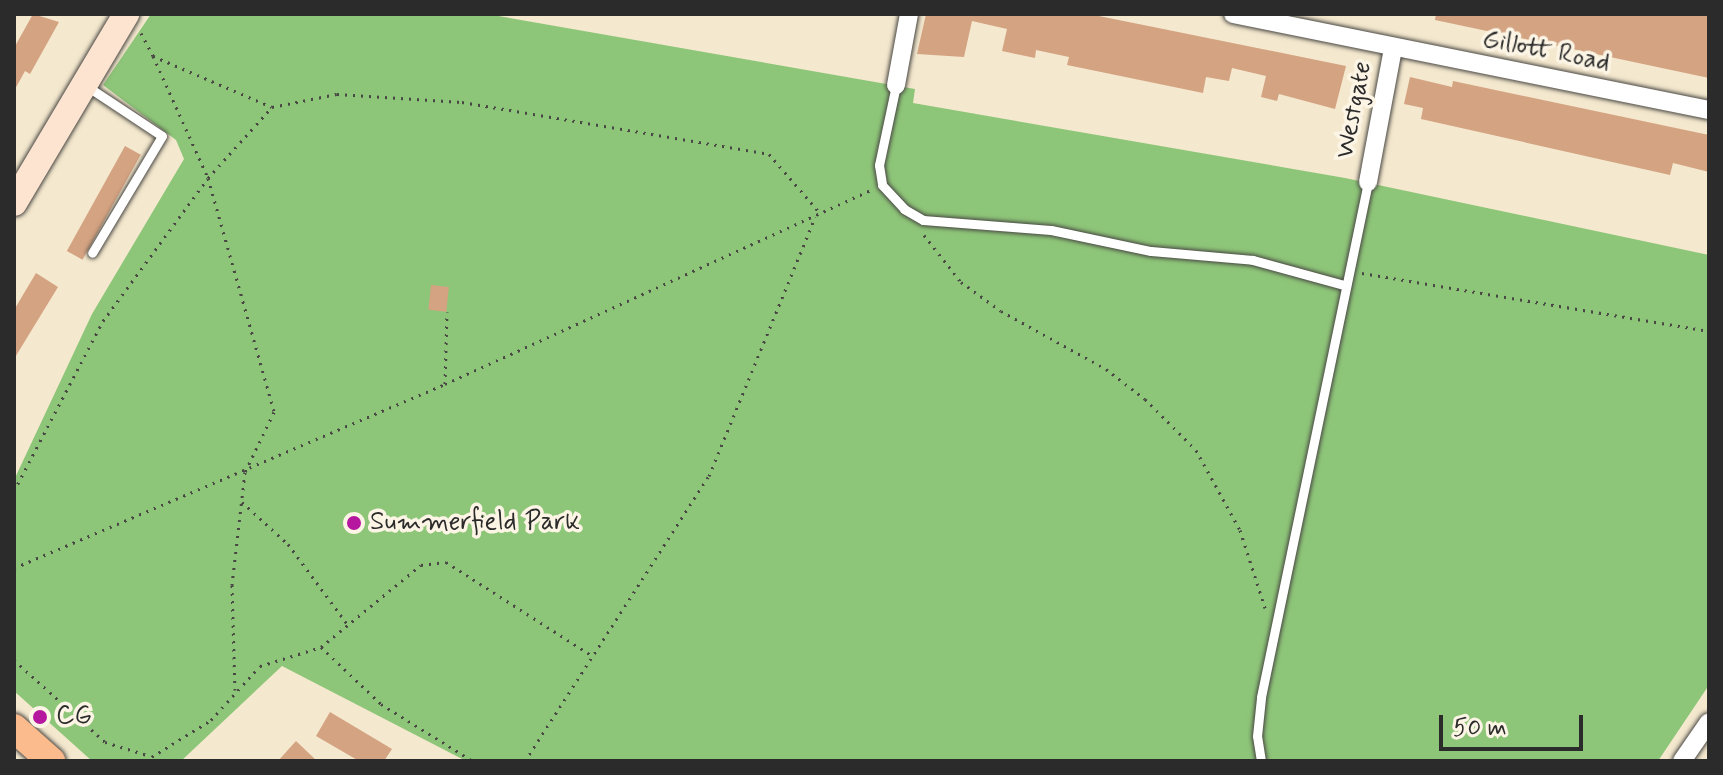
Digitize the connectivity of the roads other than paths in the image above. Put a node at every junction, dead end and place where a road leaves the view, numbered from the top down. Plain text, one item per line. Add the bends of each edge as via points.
1 (909, 14) edge
2 (1233, 14) edge
3 (126, 15) edge
4 (1393, 48) junction
5 (84, 84) junction
6 (896, 85) joint
7 (1709, 110) edge
8 (1368, 182) joint
9 (14, 203) edge
10 (92, 253) dead end
11 (1344, 285) junction
12 (1709, 722) edge
13 (14, 728) edge
14 (51, 761) edge
15 (1261, 761) edge
16 (1682, 761) edge

1 - 6 street
2 - 4 street, Gillott Road
3 - 5 main road
4 - 7 street, Gillott Road
4 - 8 street, Westgate
5 - 9 main road
5 - 10 lane via 162,136
6 - 11 lane via 879,165 882,185 904,209 944,223 1051,230 1151,251 1253,260
8 - 11 lane
11 - 15 lane via 1258,716
12 - 16 street
13 - 14 main road

